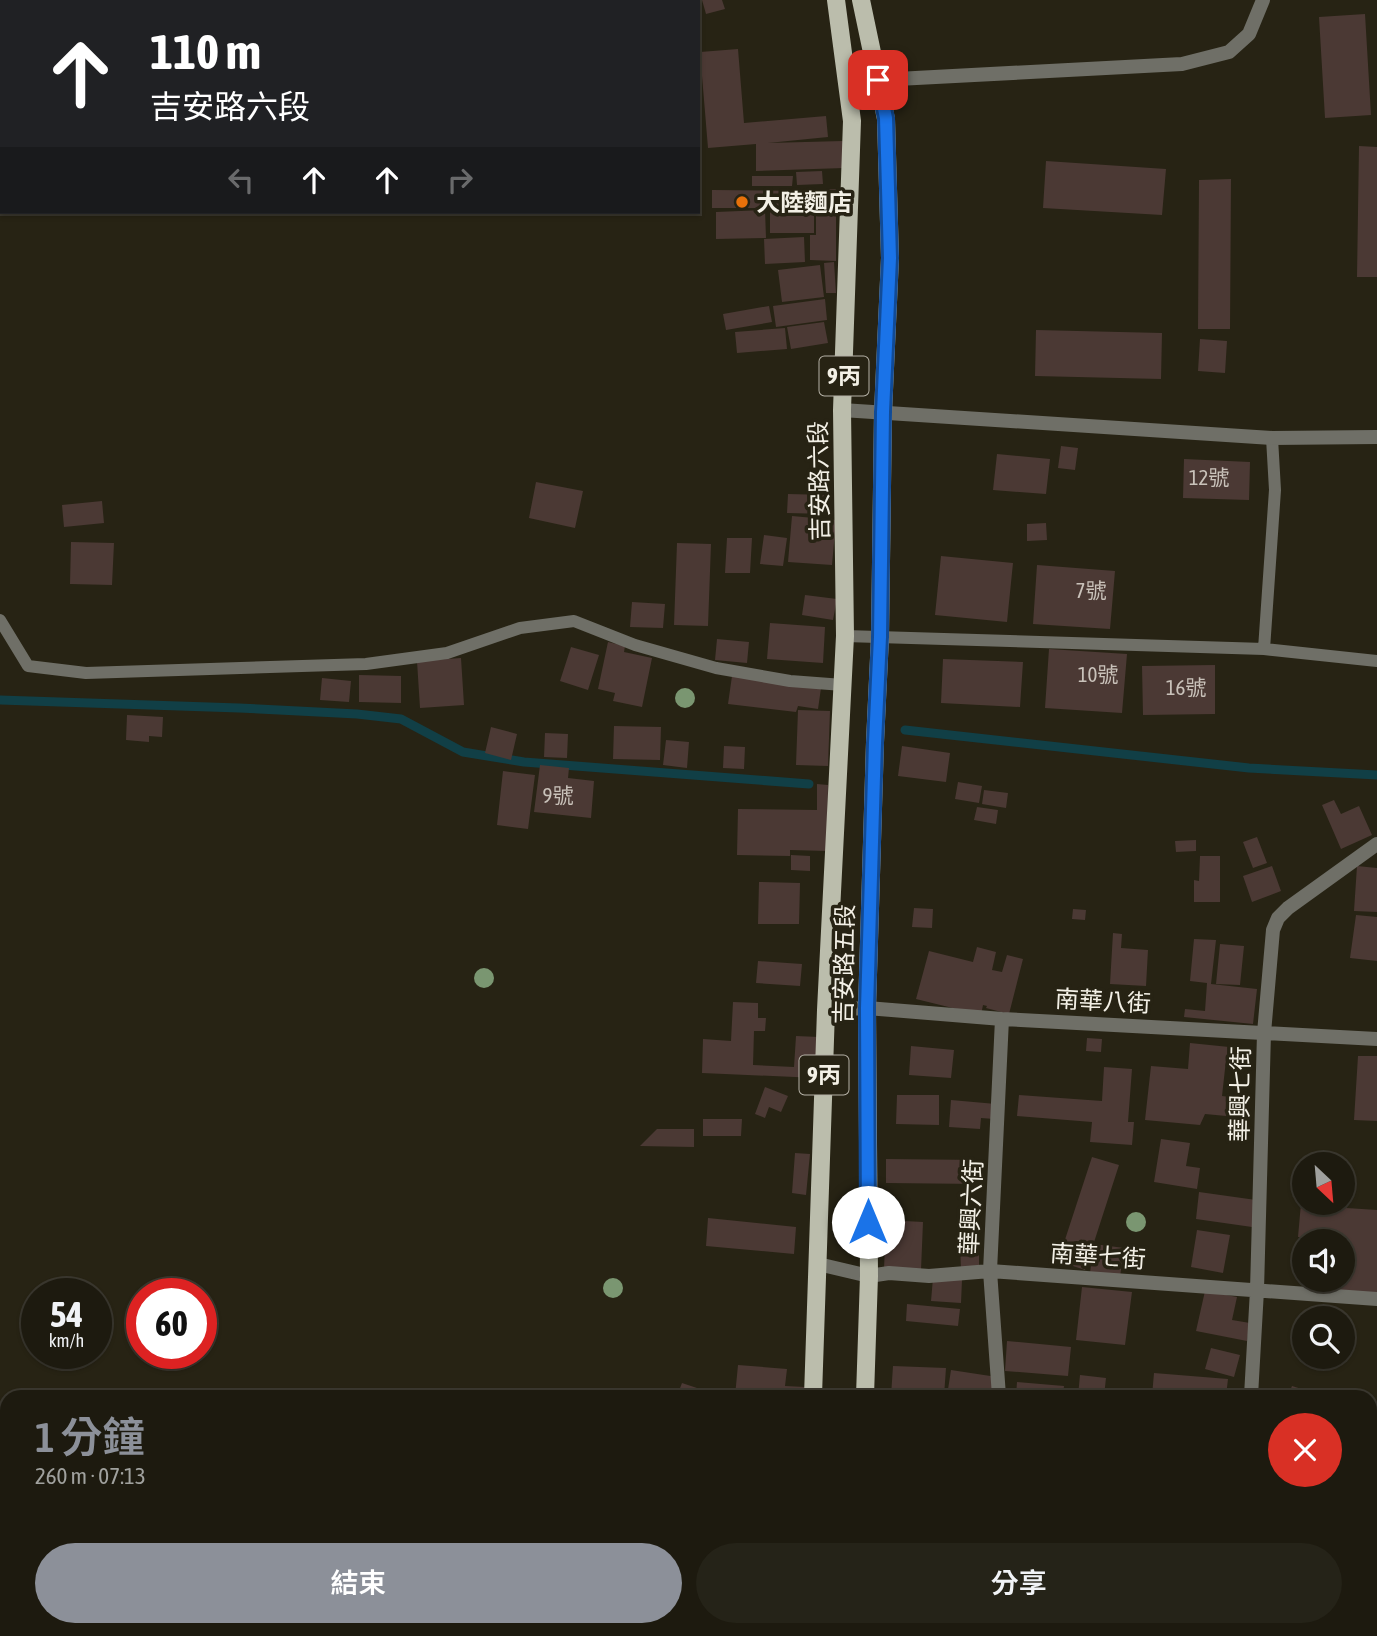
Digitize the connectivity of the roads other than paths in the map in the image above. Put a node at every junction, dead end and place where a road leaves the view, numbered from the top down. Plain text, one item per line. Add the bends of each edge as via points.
1 (836, 0) edge
2 (862, 0) edge
3 (1263, 0) edge
4 (878, 80) junction
5 (842, 410) junction
6 (883, 412) junction
7 (1377, 437) edge
8 (1272, 438) junction
9 (0, 620) edge
10 (845, 636) junction
11 (880, 637) junction
12 (1264, 649) junction
13 (1377, 661) edge
14 (843, 685) junction
15 (839, 753) joint
16 (1377, 844) edge
17 (867, 1008) junction
18 (826, 1010) junction
19 (1002, 1019) junction
20 (1264, 1033) junction
21 (1377, 1039) edge
22 (818, 1264) junction
23 (990, 1271) junction
24 (869, 1276) junction
25 (1257, 1290) junction
26 (1377, 1299) edge
27 (813, 1390) edge
28 (865, 1390) edge
29 (999, 1390) edge
30 (1251, 1390) edge

1 - 5 main road, 吉安路六段 / 9丙 via 852,121
2 - 4 main road, 9丙
3 - 4 street via 1249,34 1229,52 1182,64
4 - 6 main road, 9丙 via 886,118 890,258
5 - 6 street
5 - 10 main road, 吉安路六段 / 9丙
6 - 8 street
6 - 11 main road, 9丙
7 - 8 street
8 - 12 lane via 1275,490
9 - 14 lane via 28,666 86,673 366,664 447,653 520,628 574,621 635,645 716,668
10 - 11 lane
10 - 14 main road, 吉安路六段 / 9丙
11 - 12 lane
11 - 17 main road, 吉安路五段 / 9丙
12 - 13 lane
14 - 15 main road, 吉安路六段 / 9丙
15 - 18 main road, 吉安路五段 / 9丙
16 - 20 street, 華興七街 via 1278,918 1273,930
17 - 18 street, 南華八街
17 - 19 street, 南華八街
17 - 24 main road, 吉安路五段 / 9丙
18 - 22 main road, 吉安路五段 / 9丙
19 - 20 street, 南華八街
19 - 23 street, 華興六街
20 - 21 street, 南華八街
20 - 25 street, 華興七街
22 - 24 street, 南華七街
22 - 27 main road, 吉安路五段 / 9丙
23 - 24 street, 南華七街
23 - 25 street, 南華七街
23 - 29 street, 華興六街
24 - 28 main road, 吉安路五段 / 9丙
25 - 26 street, 南華七街
25 - 30 street, 華興七街

